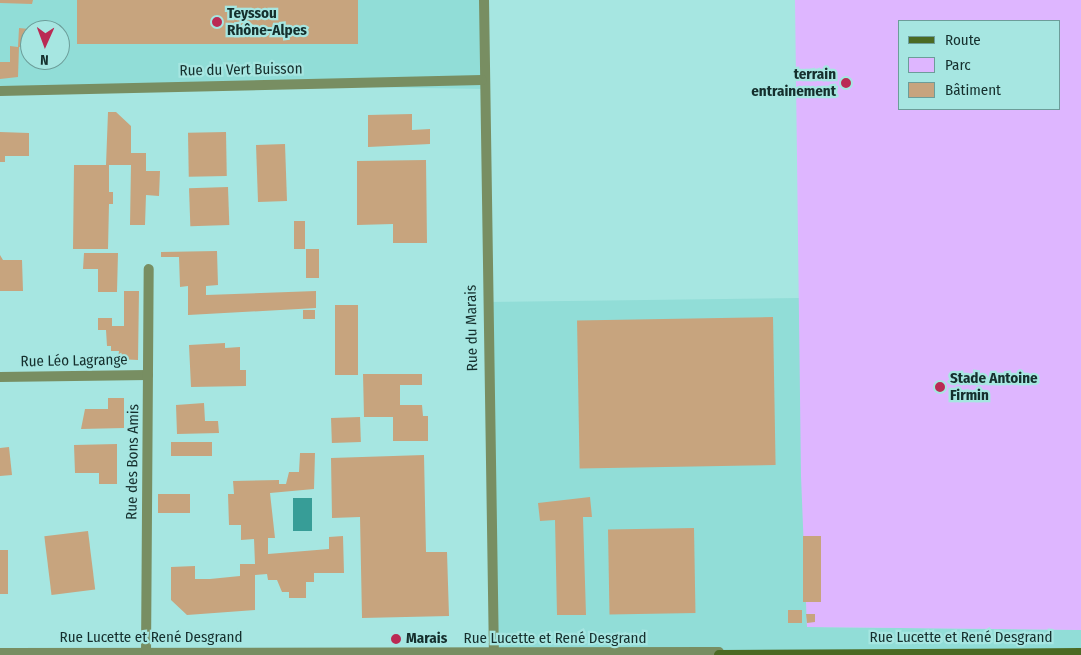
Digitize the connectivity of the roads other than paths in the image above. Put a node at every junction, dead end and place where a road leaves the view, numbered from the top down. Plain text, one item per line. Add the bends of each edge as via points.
1 (484, 0) edge
2 (482, 80) junction
3 (0, 91) edge
4 (149, 269) dead end
5 (148, 375) junction
6 (0, 377) edge
7 (0, 653) edge
8 (1081, 653) edge
9 (146, 654) edge
10 (719, 654) edge
11 (494, 655) edge

1 - 2 street, Rue du Marais
2 - 3 street, Rue du Vert Buisson
2 - 11 street, Rue du Marais
4 - 5 street, Rue des Bons Amis
5 - 6 street, Rue Léo Lagrange
5 - 9 street, Rue des Bons Amis
7 - 9 street, Rue Lucette et René Desgrand
8 - 10 street, Rue Lucette et René Desgrand
9 - 11 street, Rue Lucette et René Desgrand
10 - 11 street, Rue Lucette et René Desgrand

